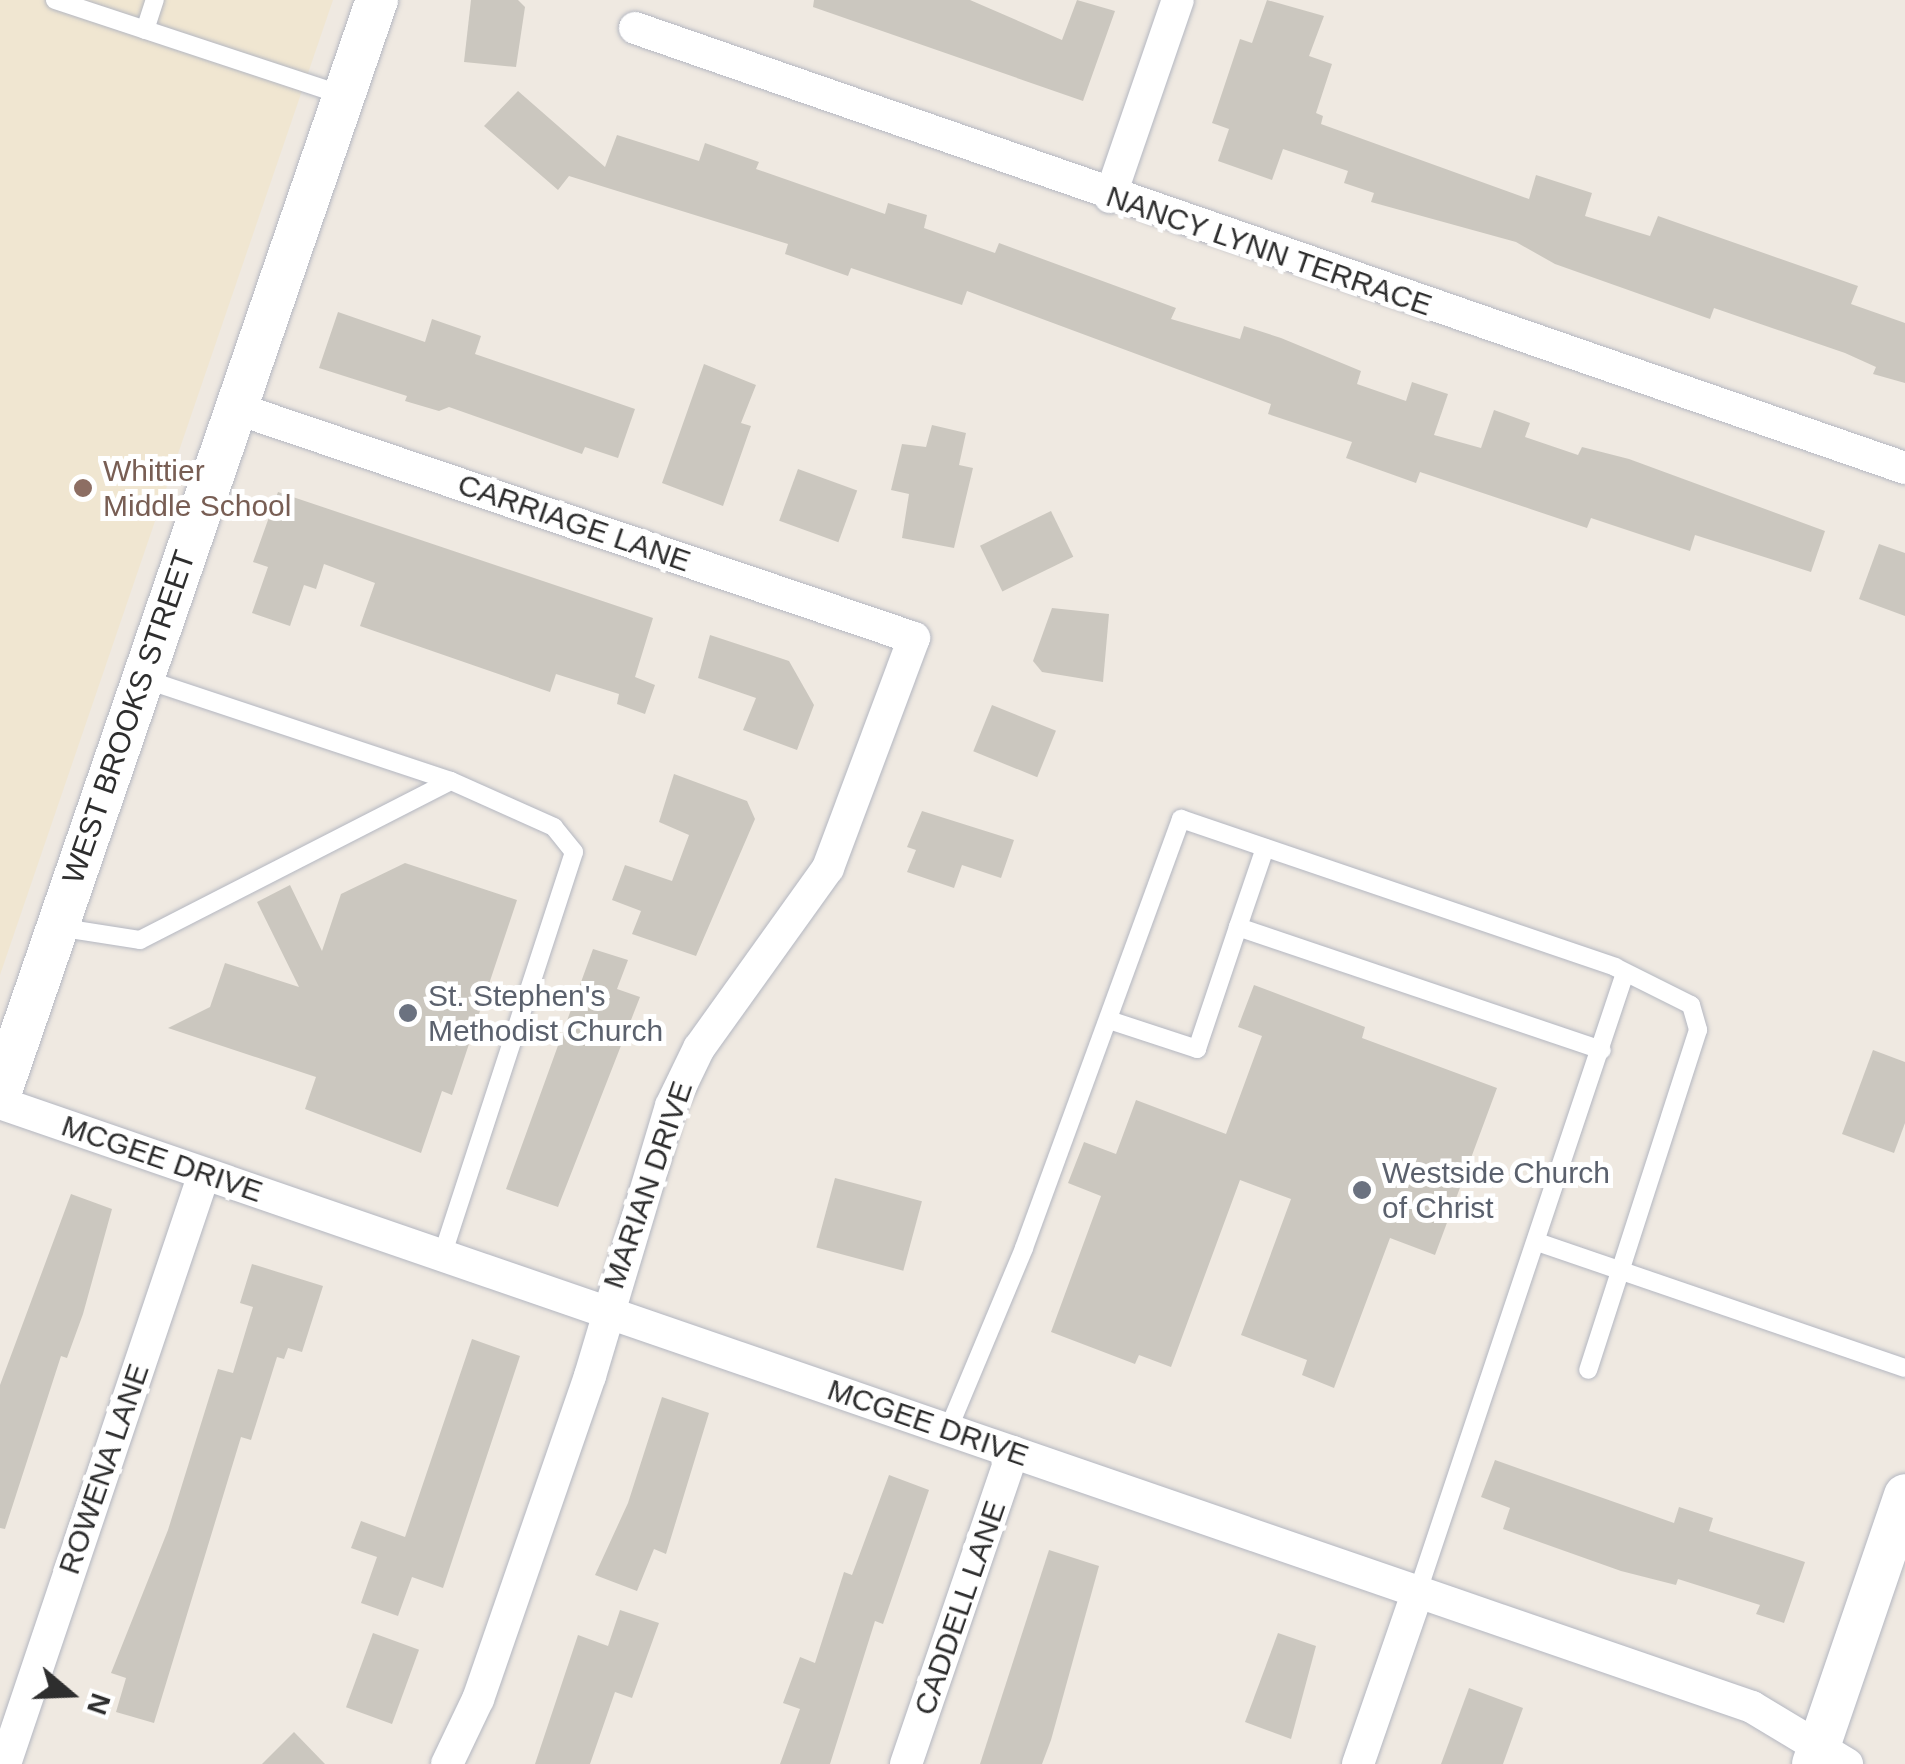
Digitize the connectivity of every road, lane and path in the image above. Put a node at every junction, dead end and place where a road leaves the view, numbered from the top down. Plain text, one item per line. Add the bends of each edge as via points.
1 (56, 0) edge
2 (155, 0) edge
3 (376, 0) edge
4 (1178, 0) edge
5 (635, 28) dead end
6 (146, 30) junction
7 (343, 95) junction
8 (1110, 198) junction
9 (235, 408) junction
10 (1905, 468) edge
11 (914, 638) joint
12 (142, 678) junction
13 (451, 781) junction
14 (1265, 848) junction
15 (57, 927) junction
16 (1238, 927) junction
17 (1624, 976) junction
18 (1109, 1020) junction
19 (1602, 1050) junction
20 (0, 1094) edge
21 (0, 1104) edge
22 (204, 1174) junction
23 (1537, 1242) junction
24 (442, 1256) junction
25 (1621, 1271) junction
26 (606, 1313) junction
27 (1905, 1368) edge
28 (1588, 1370) dead end
29 (948, 1430) junction
30 (1014, 1452) junction
31 (1905, 1496) edge
32 (1418, 1591) junction
33 (1826, 1758) edge
34 (5, 1764) edge
35 (448, 1764) edge
36 (906, 1764) edge
37 (1358, 1764) edge

1 - 6 lane
2 - 6 lane
3 - 7 street, WEST BROOKS STREET
4 - 8 street
5 - 8 street, NANCY LYNN TERRACE
6 - 7 lane
7 - 9 street, WEST BROOKS STREET
8 - 10 street, NANCY LYNN TERRACE
9 - 11 street, CARRIAGE LANE
9 - 12 street, WEST BROOKS STREET
11 - 26 street, MARIAN DRIVE via 828,868 684,1074
12 - 13 lane
12 - 15 street, WEST BROOKS STREET
13 - 15 lane via 140,940
13 - 24 lane via 554,826 574,852
14 - 16 lane
14 - 17 lane via 1616,967
14 - 18 lane via 1181,820
15 - 20 street, WEST BROOKS STREET
16 - 18 lane via 1197,1049
16 - 19 lane
17 - 19 lane
17 - 25 lane via 1691,1006 1698,1030
18 - 29 lane
19 - 23 lane
21 - 22 street, MCGEE DRIVE
22 - 24 street, MCGEE DRIVE
22 - 34 street, ROWENA LANE
23 - 25 lane
23 - 32 lane
24 - 26 street, MCGEE DRIVE
25 - 27 lane
25 - 28 lane
26 - 29 street, MCGEE DRIVE
26 - 35 street, MARIAN DRIVE via 478,1699
29 - 30 street, MCGEE DRIVE
30 - 32 street, MCGEE DRIVE
30 - 36 street, CADDELL LANE
31 - 33 street
32 - 33 street, MCGEE DRIVE via 1752,1707
32 - 37 street

